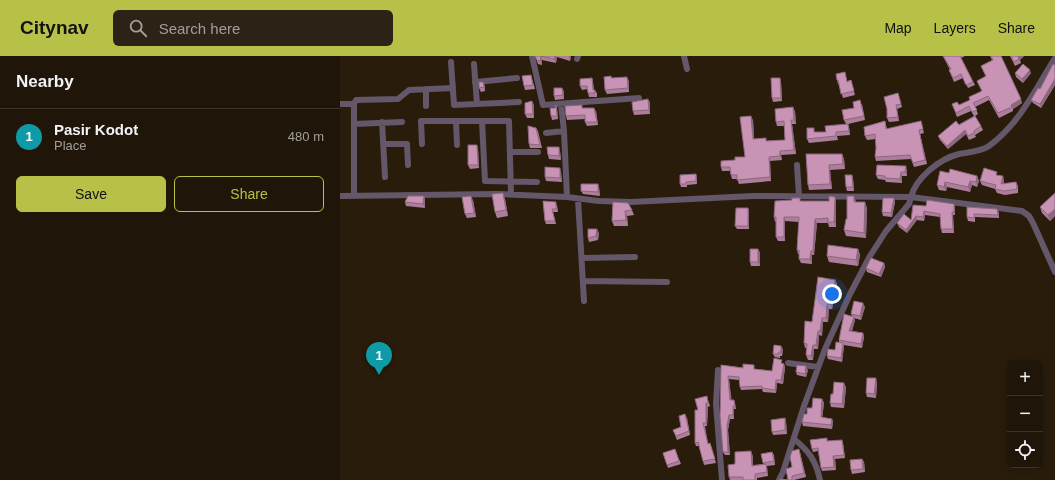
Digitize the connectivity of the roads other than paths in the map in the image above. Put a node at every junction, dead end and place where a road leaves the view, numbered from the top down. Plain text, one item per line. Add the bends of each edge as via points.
1 (532, 56) edge
2 (684, 56) edge
3 (1055, 58) edge
4 (451, 62) dead end
5 (474, 64) dead end
6 (687, 69) dead end
7 (517, 78) dead end
8 (475, 82) junction
9 (453, 88) junction
10 (426, 89) junction
11 (640, 98) dead end
12 (519, 102) dead end
13 (340, 104) edge
14 (354, 104) junction
15 (477, 104) junction
16 (561, 104) junction
17 (426, 106) dead end
18 (456, 121) junction
19 (482, 121) junction
20 (382, 122) junction
21 (402, 122) dead end
22 (354, 124) junction
23 (564, 131) junction
24 (546, 133) dead end
25 (383, 144) junction
26 (422, 144) dead end
27 (457, 146) dead end
28 (510, 152) junction
29 (538, 152) dead end
30 (408, 165) dead end
31 (797, 165) dead end
32 (385, 177) dead end
33 (511, 181) junction
34 (537, 182) dead end
35 (511, 194) junction
36 (354, 195) junction
37 (340, 196) edge
38 (799, 196) junction
39 (567, 197) junction
40 (910, 197) junction
41 (578, 199) junction
42 (635, 256) dead end
43 (582, 258) junction
44 (1055, 272) edge
45 (583, 281) junction
46 (667, 282) dead end
47 (584, 301) dead end
48 (788, 363) dead end
49 (818, 367) junction
50 (718, 370) dead end
51 (794, 439) junction
52 (722, 480) edge
53 (779, 480) edge
54 (820, 480) edge

1 - 16 street via 543,105
2 - 6 street
3 - 40 street via 1014,124 988,146 958,154 933,169 918,181
4 - 9 street
5 - 8 street
7 - 8 street
8 - 15 street
9 - 10 street
9 - 15 street via 454,105
10 - 14 street via 406,91 398,99 359,99
10 - 17 street
11 - 16 street
12 - 15 street
13 - 14 street
14 - 22 street
16 - 23 street
18 - 19 street
18 - 26 street via 421,121
18 - 27 street
19 - 28 street via 508,121
19 - 33 street via 485,180
20 - 21 street
20 - 22 street
20 - 25 street
22 - 36 street
23 - 24 street
23 - 39 street
25 - 30 street via 407,144
25 - 32 street
28 - 29 street
28 - 33 street
31 - 38 street
33 - 34 street
33 - 35 street
35 - 36 street
35 - 39 street
36 - 37 street
38 - 40 street
38 - 41 street via 631,202
39 - 41 street
40 - 44 street via 1022,211 1033,223
40 - 49 street via 909,204 886,231 870,256
41 - 43 street
42 - 43 street
43 - 45 street
45 - 46 street
45 - 47 street
48 - 49 street
49 - 51 street
50 - 52 street via 716,404
51 - 53 street
51 - 54 street via 814,460

